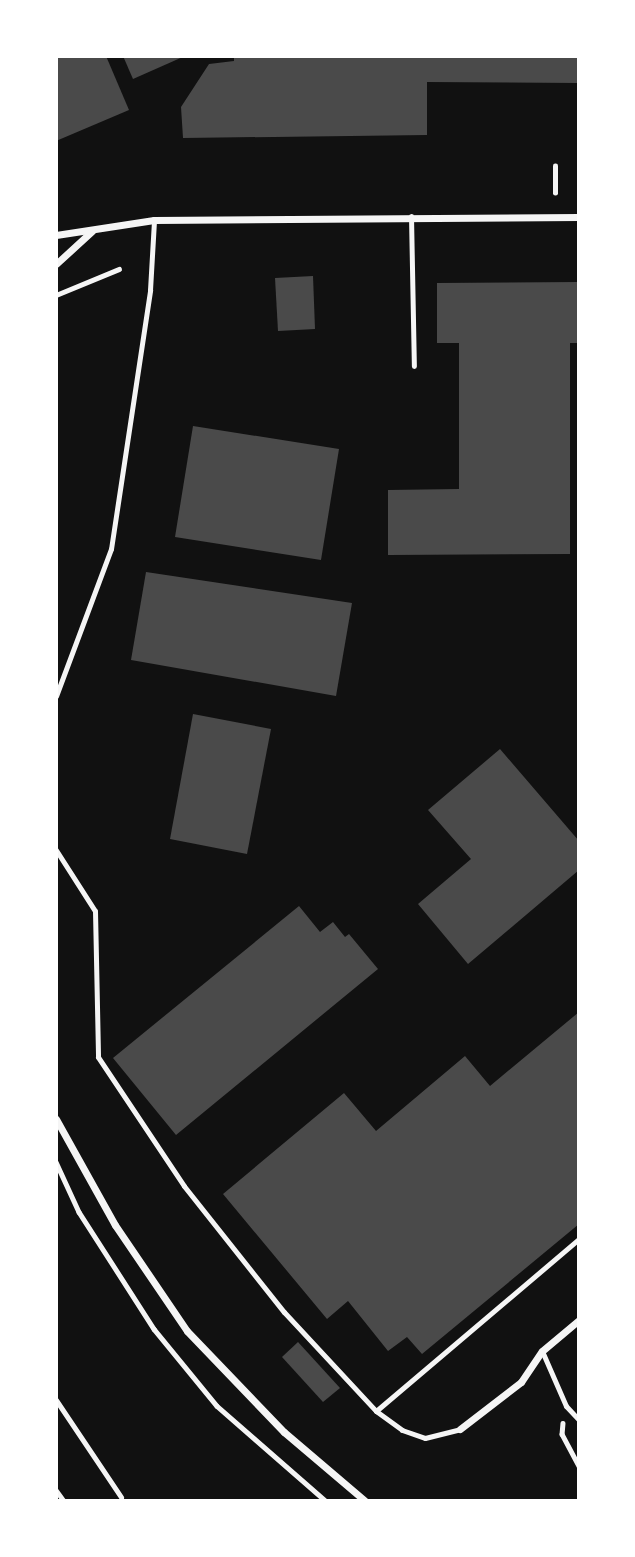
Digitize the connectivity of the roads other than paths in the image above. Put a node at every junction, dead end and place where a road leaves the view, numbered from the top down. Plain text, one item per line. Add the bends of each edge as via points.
1 (411, 216) junction
2 (579, 217) edge
3 (154, 220) junction
4 (92, 230) junction
5 (56, 235) edge
6 (56, 264) edge
7 (414, 366) dead end
8 (56, 696) edge
9 (56, 850) edge
10 (56, 1119) edge
11 (579, 1239) edge
12 (579, 1320) edge
13 (542, 1351) junction
14 (56, 1400) edge
15 (376, 1411) junction
16 (579, 1420) edge
17 (460, 1429) joint
18 (352, 1493) junction
19 (121, 1497) dead end
20 (345, 1501) edge
21 (365, 1501) edge

1 - 2 street
1 - 3 street
1 - 7 lane
3 - 4 street
3 - 8 lane via 150,290 111,548
4 - 5 street
4 - 6 street
9 - 15 lane via 96,911 98,1057 176,1175 284,1312
10 - 18 street via 115,1225 187,1331 284,1432
11 - 15 lane
12 - 13 street
13 - 16 lane via 566,1406
13 - 17 street via 521,1382
14 - 19 lane
15 - 17 lane via 401,1430 425,1438
18 - 20 street
18 - 21 street

